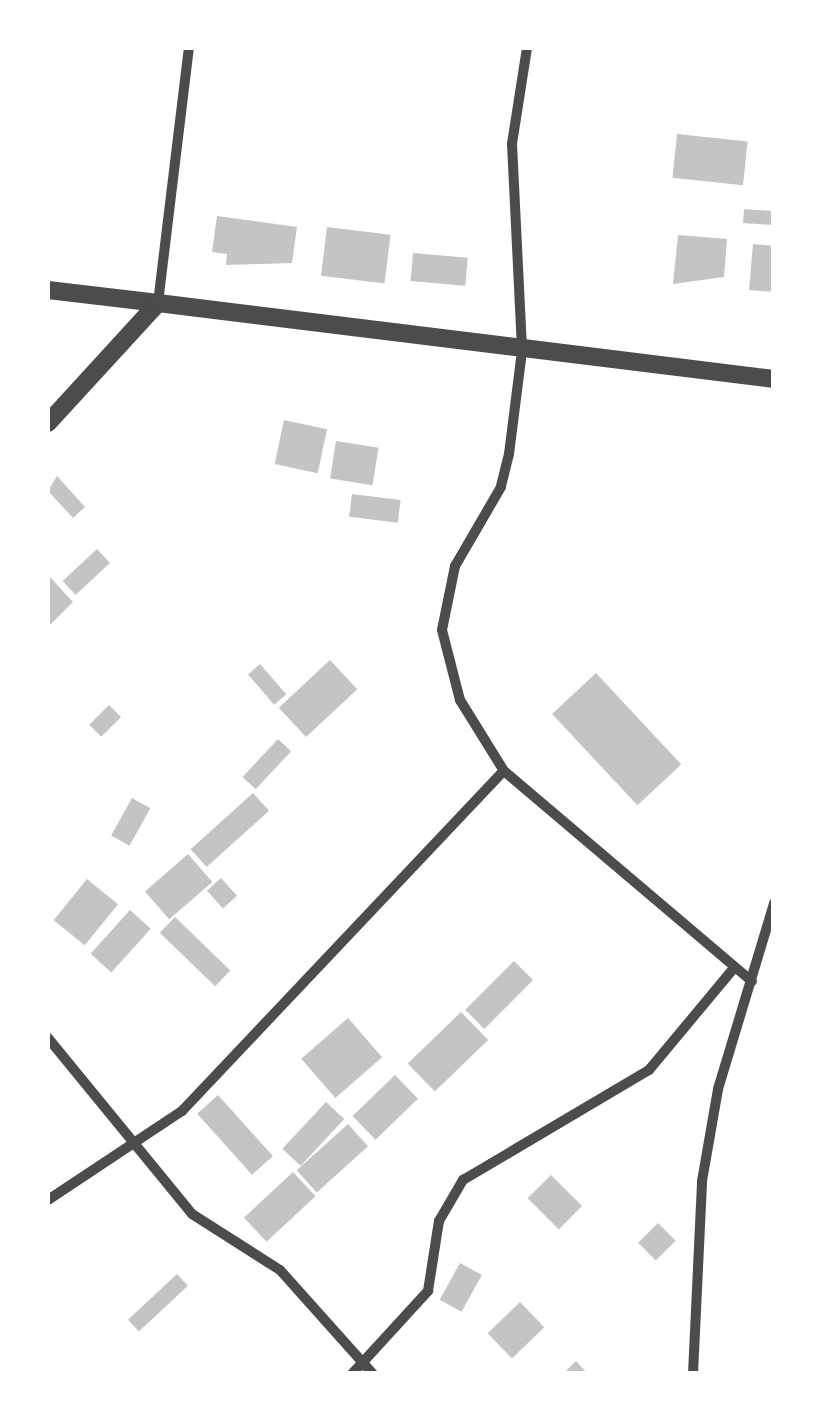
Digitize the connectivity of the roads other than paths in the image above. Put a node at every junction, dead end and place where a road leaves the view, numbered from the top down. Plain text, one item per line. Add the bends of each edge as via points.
1 (189, 48) edge
2 (527, 48) edge
3 (48, 290) edge
4 (158, 303) junction
5 (522, 351) junction
6 (774, 379) edge
7 (48, 422) edge
8 (504, 771) junction
9 (774, 903) edge
10 (734, 968) junction
11 (752, 981) junction
12 (48, 1038) edge
13 (136, 1143) junction
14 (48, 1200) edge
15 (364, 1363) junction
16 (352, 1374) edge
17 (373, 1374) edge
18 (693, 1374) edge

1 - 4 street
2 - 5 street via 512,144
3 - 4 street
4 - 5 street
4 - 7 street
5 - 6 street
5 - 8 street via 501,487 454,566 442,630 460,700
8 - 10 street
8 - 13 street via 182,1111
9 - 11 street
10 - 11 street
10 - 15 street via 649,1070 462,1180 439,1222 428,1291
11 - 18 street via 702,1182
12 - 13 street
13 - 14 street
13 - 15 street via 210,1232 264,1255
15 - 16 street
15 - 17 street

